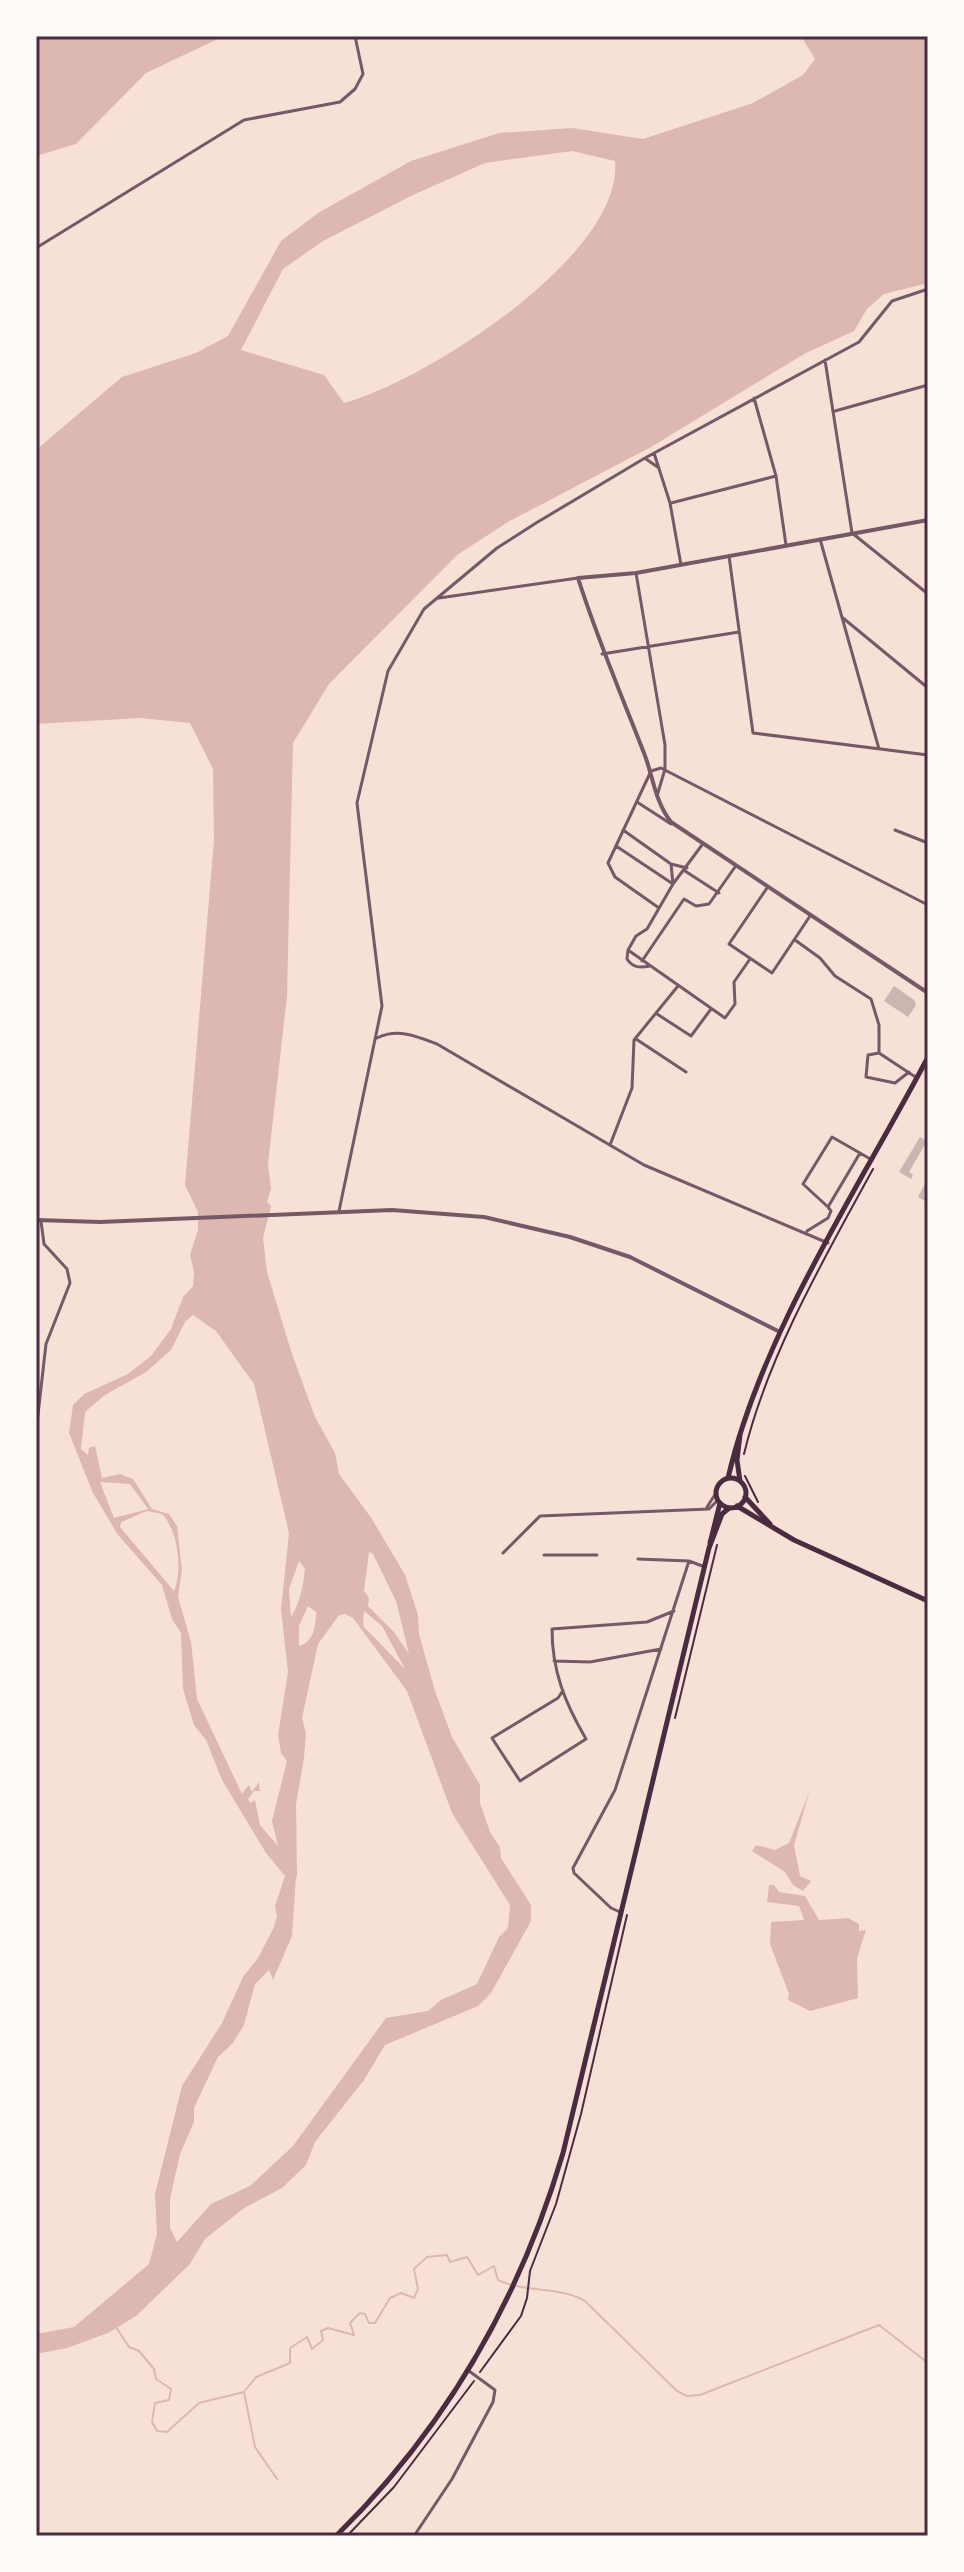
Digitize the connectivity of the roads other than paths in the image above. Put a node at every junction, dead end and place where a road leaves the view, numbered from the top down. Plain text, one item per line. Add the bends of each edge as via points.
1 (355, 36) edge
2 (36, 248) edge
3 (928, 289) edge
4 (825, 360) junction
5 (928, 385) edge
6 (754, 398) junction
7 (835, 411) junction
8 (654, 453) junction
9 (645, 458) junction
10 (662, 471) junction
11 (776, 476) junction
12 (670, 503) junction
13 (928, 520) edge
14 (852, 533) junction
15 (820, 539) junction
16 (786, 545) junction
17 (729, 556) junction
18 (681, 565) junction
19 (636, 573) junction
20 (578, 578) junction
21 (928, 594) edge
22 (438, 598) junction
23 (843, 618) junction
24 (739, 632) junction
25 (649, 647) junction
26 (602, 654) junction
27 (928, 688) edge
28 (879, 749) junction
29 (928, 755) edge
30 (665, 769) junction
31 (651, 771) junction
32 (657, 796) junction
33 (636, 802) junction
34 (678, 828) junction
35 (623, 830) junction
36 (895, 830) dead end
37 (928, 843) edge
38 (615, 845) junction
39 (702, 845) junction
40 (671, 864) junction
41 (735, 867) junction
42 (686, 870) junction
43 (673, 884) junction
44 (767, 888) junction
45 (719, 893) junction
46 (928, 905) edge
47 (659, 908) junction
48 (810, 916) junction
49 (795, 940) junction
50 (628, 950) junction
51 (750, 959) junction
52 (642, 961) junction
53 (650, 966) junction
54 (678, 986) junction
55 (928, 993) edge
56 (711, 1009) junction
57 (657, 1014) junction
58 (377, 1038) junction
59 (635, 1038) junction
60 (879, 1053) junction
61 (927, 1061) edge
62 (686, 1072) dead end
63 (909, 1072) junction
64 (917, 1078) junction
65 (610, 1145) junction
66 (860, 1153) junction
67 (876, 1159) junction
68 (828, 1207) junction
69 (339, 1211) junction
70 (39, 1220) edge
71 (807, 1231) junction
72 (828, 1243) junction
73 (780, 1332) junction
74 (740, 1430) junction
75 (36, 1432) edge
76 (728, 1478) junction
77 (740, 1481) junction
78 (745, 1497) junction
79 (718, 1499) junction
80 (737, 1506) junction
81 (729, 1508) junction
82 (773, 1528) junction
83 (709, 1548) junction
84 (503, 1553) dead end
85 (544, 1555) dead end
86 (597, 1555) dead end
87 (638, 1559) dead end
88 (689, 1561) junction
89 (705, 1567) junction
90 (928, 1601) edge
91 (674, 1611) junction
92 (662, 1649) junction
93 (553, 1658) junction
94 (562, 1692) junction
95 (625, 1911) junction
96 (469, 2371) junction
97 (336, 2536) edge
98 (414, 2536) edge

1 - 2 street via 362,78 348,96 332,105 244,120
3 - 4 street via 892,301 864,339
4 - 6 street
4 - 7 street
5 - 7 street
6 - 8 street
6 - 11 street
7 - 14 street
8 - 9 street
8 - 10 street
9 - 10 street
9 - 22 street via 497,548
10 - 12 street
11 - 12 street
11 - 16 street
12 - 18 street
13 - 14 street
14 - 15 street
14 - 21 street
15 - 16 street
15 - 23 street
16 - 17 street
17 - 18 street
17 - 24 street
18 - 19 street
19 - 20 street
19 - 25 street
20 - 22 street
20 - 26 street
22 - 58 street via 424,609 388,671 357,803 382,1006
23 - 27 street
23 - 28 street
24 - 25 street
24 - 28 street via 753,733
25 - 26 street
25 - 30 street
26 - 31 street
28 - 29 street
30 - 31 street
30 - 32 street
30 - 46 street
31 - 32 street
31 - 33 street
32 - 34 street
33 - 34 street
33 - 35 street
34 - 39 street
35 - 38 street
35 - 40 street
36 - 37 street
38 - 43 street
38 - 47 street via 608,860 611,873
39 - 41 street
39 - 42 street
40 - 42 street
40 - 43 street
41 - 44 street
41 - 45 street
42 - 43 street
42 - 45 street
43 - 47 street
44 - 48 street
44 - 51 street via 729,944
45 - 52 street via 704,906 684,899
47 - 50 street
48 - 49 street
48 - 55 street
49 - 51 street via 772,973
49 - 60 street via 833,975 871,999 879,1025
50 - 52 street
50 - 53 street via 631,964
51 - 56 street via 734,981 735,1004 725,1018
52 - 53 street
53 - 54 street
54 - 56 street
54 - 57 street
56 - 57 street via 691,1036
57 - 59 street
58 - 65 street via 410,1034 437,1044
58 - 69 street
59 - 62 street
59 - 65 street via 632,1088
60 - 63 street
60 - 63 street via 868,1055 866,1077 895,1083
61 - 64 main road
63 - 64 street
64 - 67 main road
65 - 71 street via 671,1178
66 - 67 street
66 - 68 street
66 - 68 street via 832,1137 805,1179 806,1189
67 - 72 main road
68 - 71 street via 828,1218
69 - 70 street
69 - 73 street via 484,1217 570,1237 665,1273
70 - 75 street via 44,1244 67,1269 70,1283 42,1358
71 - 72 street
72 - 73 main road
73 - 74 main road
74 - 76 main road
74 - 77 main road
76 - 77 main road
76 - 79 main road via 721,1482
77 - 78 main road
78 - 80 main road
78 - 82 main road
79 - 81 main road
79 - 83 main road
79 - 84 street via 704,1509 540,1516
80 - 81 main road
80 - 82 main road
81 - 83 main road
82 - 90 main road
83 - 89 main road
85 - 86 street
87 - 88 street
88 - 89 street
88 - 91 street
89 - 95 main road
91 - 92 street
91 - 93 street via 647,1622 552,1629
92 - 93 street via 590,1662 561,1664
92 - 95 street via 608,1807 573,1868 606,1903
93 - 94 street
94 - 94 street via 492,1738 520,1781 585,1740
95 - 96 main road via 543,2217
96 - 97 main road via 414,2449
96 - 98 street via 495,2390 493,2402

